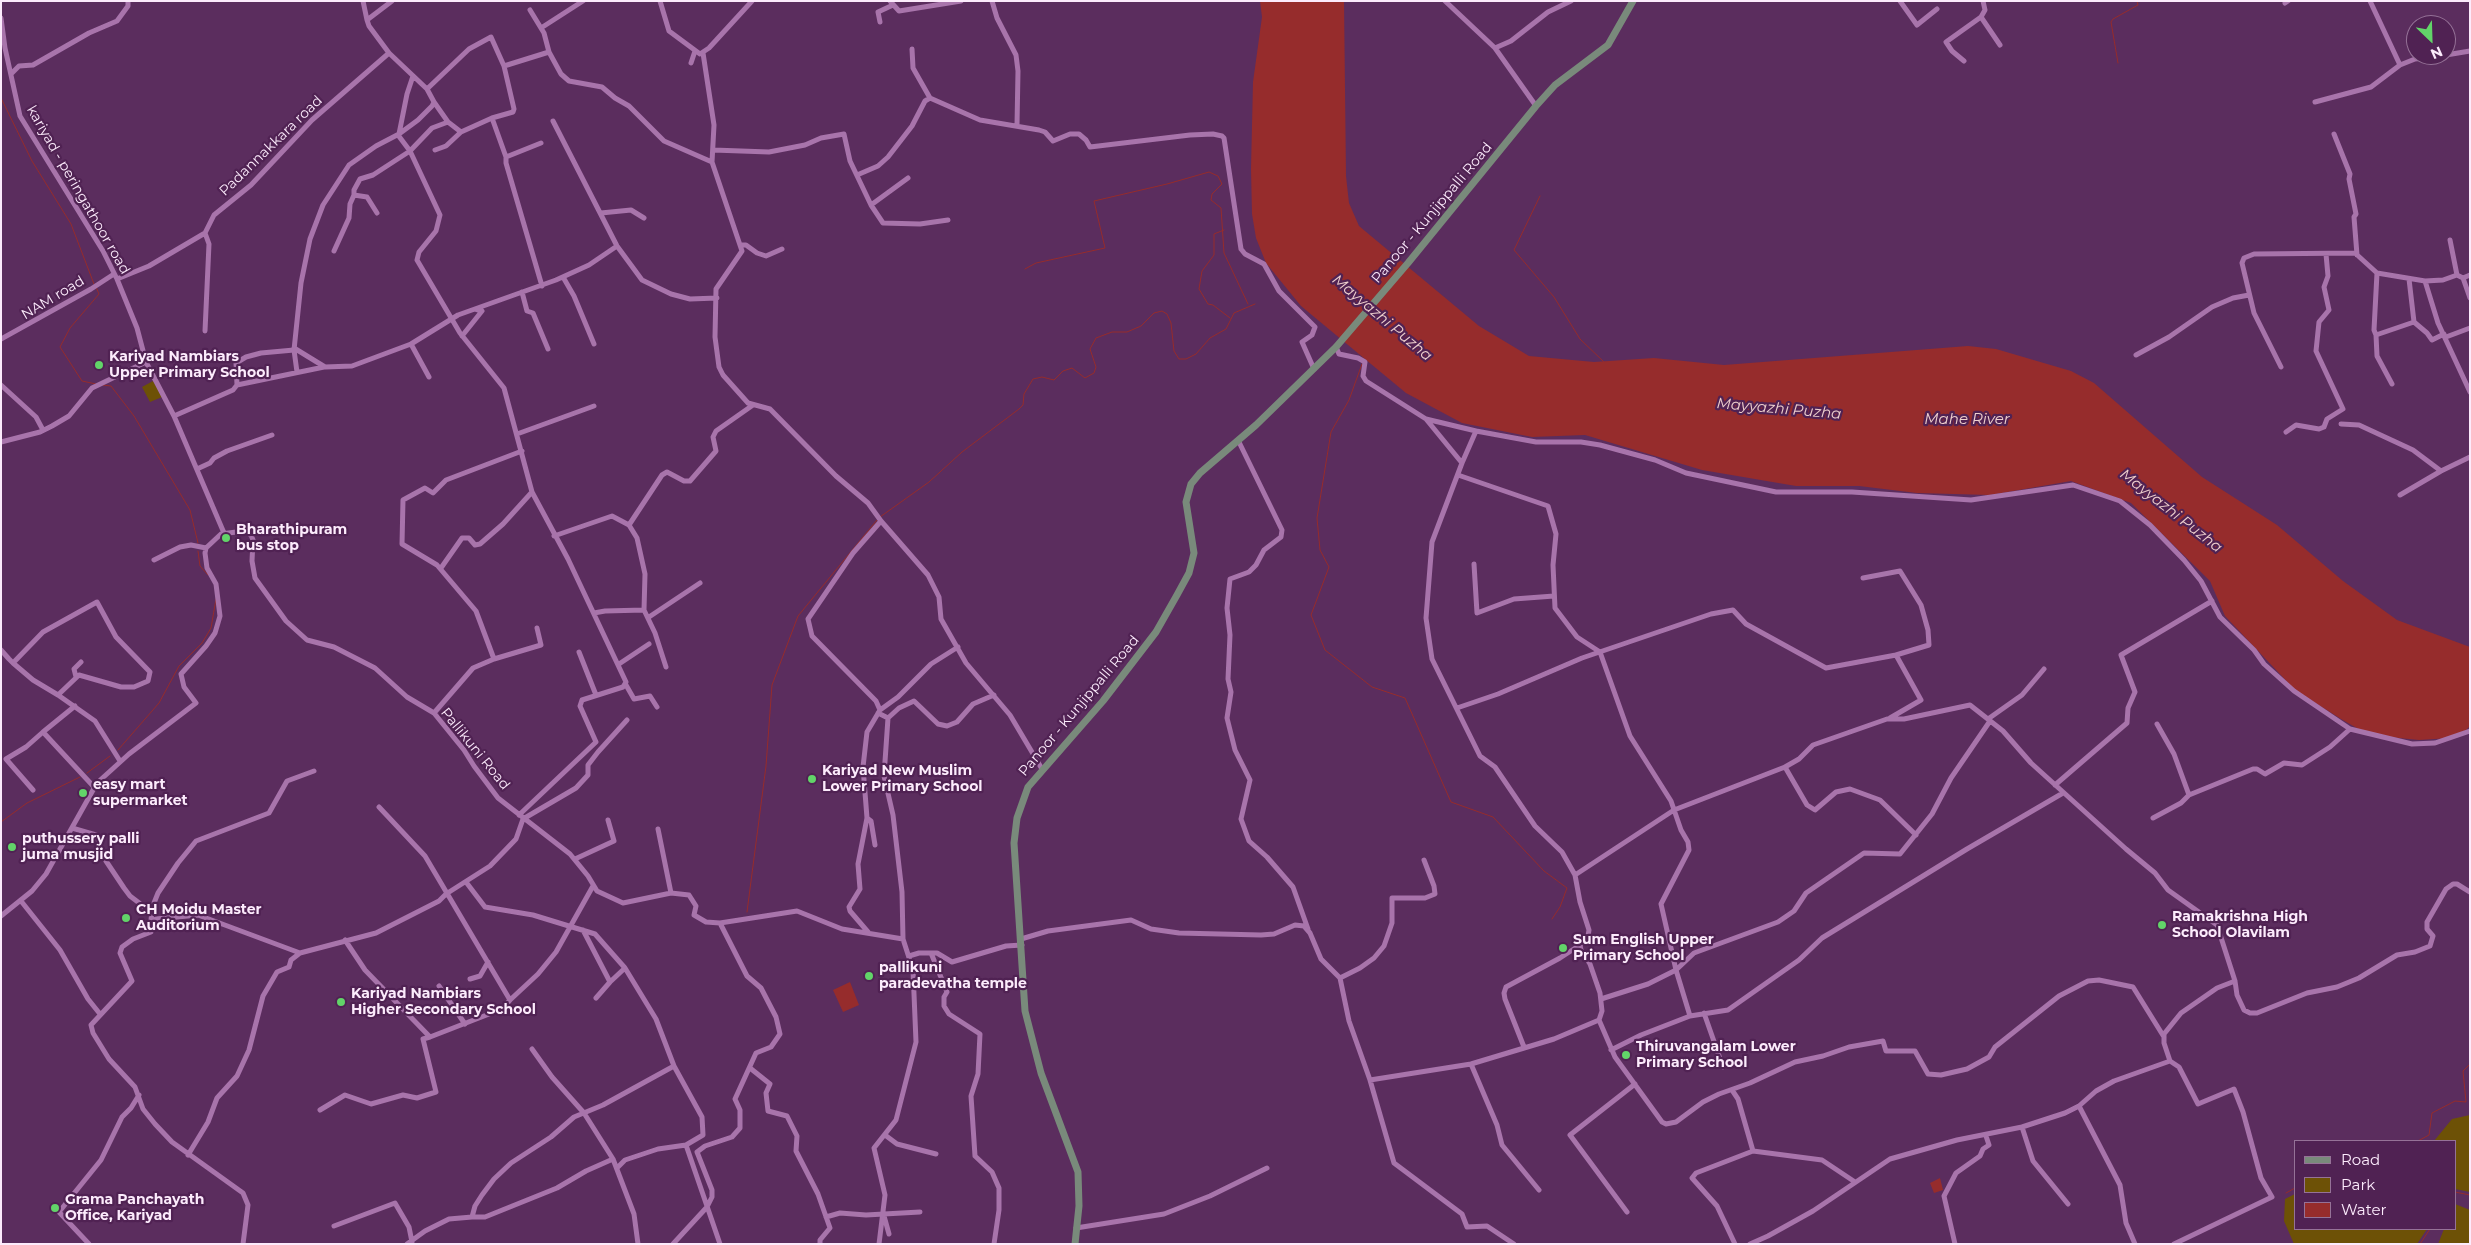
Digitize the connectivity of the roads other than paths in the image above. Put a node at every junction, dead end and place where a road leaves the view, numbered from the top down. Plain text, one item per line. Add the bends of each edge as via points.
1 (128, 1) edge
2 (363, 1) edge
3 (392, 1) edge
4 (583, 1) edge
5 (660, 1) edge
6 (752, 1) edge
7 (961, 1) edge
8 (992, 1) edge
9 (1445, 1) edge
10 (1571, 1) edge
11 (1633, 1) edge
12 (1900, 1) edge
13 (1983, 1) edge
14 (2370, 1) edge
15 (892, 3) edge
16 (1937, 9) dead end
17 (530, 10) dead end
18 (1981, 17) junction
19 (1, 18) edge
20 (368, 20) junction
21 (880, 22) dead end
22 (541, 28) junction
23 (2000, 45) dead end
24 (1495, 48) junction
25 (912, 49) dead end
26 (695, 51) junction
27 (2470, 51) edge
28 (549, 52) junction
29 (389, 53) junction
30 (703, 53) junction
31 (2456, 53) edge
32 (1964, 61) dead end
33 (691, 63) dead end
34 (2406, 63) edge
35 (2400, 65) junction
36 (504, 66) junction
37 (11, 74) junction
38 (413, 76) junction
39 (427, 89) junction
40 (930, 98) junction
41 (434, 102) junction
42 (2315, 102) dead end
43 (1536, 106) junction
44 (492, 118) junction
45 (553, 121) dead end
46 (448, 122) junction
47 (1017, 125) junction
48 (461, 132) junction
49 (398, 134) junction
50 (2334, 134) dead end
51 (541, 143) dead end
52 (435, 150) dead end
53 (713, 150) junction
54 (410, 151) junction
55 (506, 157) junction
56 (712, 162) junction
57 (857, 175) junction
58 (908, 178) dead end
59 (354, 195) junction
60 (871, 205) junction
61 (377, 213) dead end
62 (601, 213) junction
63 (644, 218) dead end
64 (948, 220) dead end
65 (205, 233) junction
66 (2450, 240) dead end
67 (740, 245) junction
68 (616, 246) junction
69 (782, 249) dead end
70 (334, 251) dead end
71 (2326, 254) junction
72 (2357, 255) junction
73 (2377, 273) junction
74 (114, 274) junction
75 (2470, 275) edge
76 (2460, 276) junction
77 (563, 277) junction
78 (2409, 279) junction
79 (117, 280) junction
80 (2424, 281) junction
81 (542, 286) junction
82 (522, 292) junction
83 (2249, 295) junction
84 (717, 298) junction
85 (2470, 298) edge
86 (475, 309) junction
87 (451, 319) junction
88 (2414, 322) junction
89 (2470, 328) edge
90 (205, 331) dead end
91 (2376, 335) junction
92 (462, 336) junction
93 (2445, 336) junction
94 (1, 339) edge
95 (411, 344) junction
96 (594, 344) dead end
97 (1336, 347) junction
98 (294, 349) junction
99 (548, 349) dead end
100 (2136, 355) dead end
101 (146, 362) junction
102 (324, 367) junction
103 (2281, 367) dead end
104 (1314, 369) junction
105 (297, 372) junction
106 (429, 377) dead end
107 (2392, 384) dead end
108 (1, 385) edge
109 (238, 385) junction
110 (2470, 392) edge
111 (753, 405) junction
112 (594, 406) dead end
113 (174, 416) junction
114 (1426, 419) junction
115 (2341, 424) dead end
116 (43, 430) junction
117 (1476, 431) junction
118 (2286, 432) dead end
119 (517, 434) junction
120 (272, 435) dead end
121 (1238, 440) junction
122 (1, 442) edge
123 (522, 451) junction
124 (2470, 458) edge
125 (1462, 463) junction
126 (197, 469) junction
127 (2442, 471) junction
128 (1458, 476) junction
129 (532, 492) junction
130 (2400, 494) dead end
131 (881, 521) junction
132 (629, 525) junction
133 (224, 532) junction
134 (554, 536) junction
135 (206, 548) junction
136 (154, 560) dead end
137 (1474, 564) dead end
138 (441, 568) junction
139 (1863, 578) dead end
140 (700, 583) dead end
141 (1554, 596) junction
142 (2212, 601) junction
143 (644, 610) junction
144 (594, 614) junction
145 (649, 617) junction
146 (537, 628) dead end
147 (649, 644) dead end
148 (958, 647) junction
149 (1, 650) edge
150 (579, 652) dead end
151 (1600, 652) junction
152 (1896, 655) junction
153 (494, 659) junction
154 (13, 662) junction
155 (81, 662) dead end
156 (618, 664) junction
157 (666, 667) dead end
158 (2044, 669) dead end
159 (76, 676) junction
160 (626, 685) junction
161 (58, 695) junction
162 (596, 695) junction
163 (994, 695) junction
164 (75, 706) junction
165 (657, 707) dead end
166 (1457, 708) junction
167 (879, 711) junction
168 (434, 714) junction
169 (888, 718) junction
170 (1887, 719) junction
171 (627, 720) dead end
172 (1989, 720) junction
173 (2157, 724) dead end
174 (2350, 729) junction
175 (2470, 731) edge
176 (43, 732) junction
177 (120, 762) junction
178 (1785, 767) junction
179 (1042, 769) junction
180 (314, 771) dead end
181 (2055, 785) junction
182 (94, 787) junction
183 (33, 790) dead end
184 (2063, 793) junction
185 (2189, 795) junction
186 (379, 807) dead end
187 (1674, 810) junction
188 (521, 817) junction
189 (867, 818) junction
190 (2153, 818) dead end
191 (608, 820) dead end
192 (72, 828) junction
193 (658, 830) dead end
194 (1916, 835) junction
195 (875, 845) dead end
196 (575, 859) junction
197 (1424, 860) dead end
198 (1575, 875) junction
199 (466, 882) junction
200 (593, 886) junction
201 (2470, 892) edge
202 (671, 893) junction
203 (446, 894) junction
204 (22, 900) junction
205 (151, 912) junction
206 (1, 916) edge
207 (151, 921) junction
208 (720, 922) junction
209 (572, 926) junction
210 (1308, 929) junction
211 (583, 930) junction
212 (868, 932) junction
213 (902, 939) junction
214 (345, 940) junction
215 (1022, 942) junction
216 (1580, 945) junction
217 (300, 953) junction
218 (931, 953) junction
219 (909, 956) junction
220 (488, 962) junction
221 (625, 968) junction
222 (1676, 970) junction
223 (1340, 978) junction
224 (470, 979) dead end
225 (2235, 981) junction
226 (610, 982) junction
227 (439, 986) dead end
228 (596, 998) dead end
229 (1601, 999) junction
230 (510, 1000) junction
231 (1704, 1013) junction
232 (100, 1014) junction
233 (1690, 1016) junction
234 (1599, 1020) junction
235 (465, 1024) junction
236 (430, 1037) junction
237 (2164, 1037) junction
238 (1524, 1047) junction
239 (532, 1049) dead end
240 (1611, 1050) junction
241 (2170, 1061) junction
242 (1471, 1064) junction
243 (674, 1066) junction
244 (1723, 1067) dead end
245 (750, 1068) junction
246 (1370, 1080) junction
247 (1636, 1084) junction
248 (1732, 1090) junction
249 (139, 1095) junction
250 (2078, 1106) junction
251 (320, 1110) dead end
252 (584, 1113) junction
253 (2022, 1127) junction
254 (885, 1135) junction
255 (1986, 1136) junction
256 (686, 1145) junction
257 (1753, 1151) junction
258 (936, 1154) dead end
259 (188, 1155) junction
260 (613, 1159) junction
261 (618, 1167) junction
262 (1267, 1168) dead end
263 (1855, 1182) junction
264 (1539, 1190) dead end
265 (2068, 1204) dead end
266 (707, 1207) junction
267 (920, 1212) dead end
268 (1627, 1212) dead end
269 (883, 1213) junction
270 (472, 1217) junction
271 (826, 1217) junction
272 (334, 1226) dead end
273 (1076, 1228) junction
274 (889, 1234) dead end
275 (410, 1243) edge
276 (89, 1244) edge
277 (243, 1244) edge
278 (638, 1244) edge
279 (673, 1244) edge
280 (720, 1244) edge
281 (820, 1244) edge
282 (879, 1244) edge
283 (994, 1244) edge
284 (1075, 1244) edge
285 (1514, 1244) edge
286 (1735, 1244) edge
287 (1750, 1244) edge
288 (1955, 1244) edge
289 (2135, 1244) edge
290 (2174, 1244) edge

1 - 37 street via 117,21 89,33 33,66 19,66
2 - 20 street
3 - 20 street
4 - 22 street
5 - 26 street via 669,31
6 - 30 street
7 - 15 street via 899,11
8 - 47 street via 1016,55
9 - 24 street
10 - 24 street via 1548,12
11 - 43 main road, Panoor - Kunjippalli Road via 1608,45 1561,80
12 - 16 street via 1917,25
13 - 18 street via 1985,10
14 - 35 street
15 - 21 street via 878,12
17 - 22 street
18 - 23 street
18 - 32 street via 1946,42
19 - 37 street, kariyad - peringathoor road
20 - 29 street
22 - 28 street
24 - 43 street
25 - 40 street via 913,68
26 - 30 street
26 - 33 street
27 - 31 street
28 - 36 street
28 - 56 street via 561,74 569,81 602,87 629,106 664,141
29 - 38 street
29 - 65 street, Padannakkara road via 312,120 251,185 214,215
30 - 53 street via 714,125
34 - 35 street
35 - 42 street via 2371,87
36 - 39 street via 491,37 469,49
36 - 44 street via 514,109
37 - 74 street, kariyad - peringathoor road via 20,116
38 - 39 street
38 - 49 street
39 - 41 street
40 - 47 street via 980,120
40 - 57 street via 888,157 878,166
41 - 46 street
41 - 49 street via 418,120
43 - 97 main road, Panoor - Kunjippalli Road
44 - 48 street
44 - 55 street
45 - 62 street
46 - 48 street
46 - 54 street via 432,128
47 - 104 street via 1045,132 1053,141 1070,134 1080,134 1090,147 1190,135 1222,136 1241,249 1264,264 1279,291 1315,327 1312,335 1302,342
48 - 52 street via 446,146
49 - 54 street
49 - 98 street via 349,165 323,205 310,240 301,283
50 - 72 street via 2350,174 2356,214
51 - 55 street
53 - 56 street
53 - 57 street via 769,152 844,134
54 - 59 street via 374,175 360,180
54 - 87 street via 440,215 436,231 419,252 417,260
55 - 81 street
56 - 67 street
57 - 60 street
58 - 60 street
59 - 61 street via 367,197
59 - 70 street via 349,218
60 - 64 street via 883,222 920,224
62 - 63 street via 631,210
62 - 68 street
65 - 79 street, Padannakkara road via 149,266
65 - 90 street via 209,244
66 - 76 street
67 - 69 street via 766,256
67 - 84 street via 742,251 716,289
68 - 77 street via 589,265
68 - 84 street via 648,284 690,299
71 - 72 street
71 - 83 street via 2254,254 2244,258 2242,263
71 - 118 street via 2328,276 2324,287 2329,310 2319,322 2316,350 2343,409 2328,419 2324,427 2296,425
72 - 73 street
73 - 78 street
73 - 91 street
74 - 79 street, kariyad - peringathoor road
74 - 94 street, NAM road
75 - 76 street
76 - 80 street
76 - 85 street
77 - 81 street
77 - 96 street
78 - 80 street
78 - 88 street
79 - 101 street, kariyad - peringathoor road via 137,328
80 - 93 street
81 - 82 street
82 - 86 street
82 - 99 street via 527,311 533,313
83 - 100 street via 2212,307
83 - 103 street via 2254,313
84 - 111 street via 715,337 719,367
86 - 87 street
86 - 92 street via 482,311
87 - 92 street
87 - 95 street
88 - 91 street
88 - 93 street via 2432,340
89 - 93 street
91 - 107 street via 2377,356
92 - 119 street via 504,388
93 - 110 street
95 - 102 street via 352,366
95 - 106 street
97 - 104 main road, Panoor - Kunjippalli Road
97 - 114 street via 1339,354 1365,362 1363,376 1366,381
98 - 102 street
98 - 105 street
98 - 109 street via 261,353 236,363
101 - 113 street, kariyad - peringathoor road
101 - 116 street via 96,386 69,416
102 - 105 street
104 - 121 main road, Panoor - Kunjippalli Road
105 - 109 street
108 - 116 street via 36,417
109 - 113 street
111 - 131 street via 770,409 836,476 868,502
111 - 132 street via 716,431 713,438 716,451 690,481 667,472 662,475
112 - 119 street
113 - 126 street, kariyad - peringathoor road
114 - 117 street
114 - 125 street
115 - 127 street via 2359,425 2414,450
116 - 122 street
117 - 125 street
117 - 142 street via 1536,442 1600,445 1655,460 1686,473 1776,492 1852,492 1971,500 2073,486 2120,502 2150,525 2184,560
119 - 123 street
120 - 126 street via 226,451
121 - 179 main road, Panoor - Kunjippalli Road via 1200,473 1188,491 1186,514 1193,562 1156,632 1103,701
121 - 210 street via 1282,530 1281,537 1264,550 1249,572 1230,579 1227,608 1231,692 1227,718 1235,750 1250,780 1241,819 1249,841 1293,887
123 - 129 street
123 - 138 street via 446,480 434,493 424,488 403,500 402,544
124 - 127 street
125 - 128 street
126 - 133 street, kariyad - peringathoor road
127 - 130 street
128 - 141 street via 1548,506 1556,534
128 - 166 street via 1432,542 1426,618 1432,659
129 - 134 street
129 - 138 street via 480,544 475,545 469,538 462,538
131 - 148 street via 932,581 939,597 941,619
131 - 167 street via 853,553 808,619 812,636 876,701
132 - 134 street via 612,516
132 - 143 street via 637,538 645,574
133 - 135 street
133 - 168 street, Pallikuni Road via 244,531 251,535 255,578 278,611 307,640 360,658 407,697
134 - 144 street
135 - 136 street via 180,547
135 - 177 street via 205,562 216,584 220,616 215,633 181,674 184,687 196,703
137 - 141 street via 1477,613 1514,599
138 - 153 street via 476,611
139 - 152 street via 1900,571 1921,605 1929,645
140 - 145 street
141 - 151 street via 1555,608 1577,637
142 - 174 street via 2220,617 2269,669 2294,691
142 - 181 street via 2121,655 2135,692 2128,708 2127,723
143 - 144 street
143 - 145 street
144 - 156 street
145 - 157 street
146 - 153 street via 541,644
147 - 156 street
148 - 163 street via 966,663
148 - 167 street via 931,664
149 - 154 street
150 - 162 street
151 - 152 street via 1711,614 1733,610 1746,624 1826,668
151 - 166 street
151 - 187 street via 1630,736 1672,801
152 - 170 street via 1921,700
153 - 168 street via 473,668
154 - 159 street via 44,632 97,602 116,637 150,672 148,681 121,686
154 - 161 street via 33,680
155 - 159 street via 74,669
156 - 160 street
158 - 172 street via 2022,695
159 - 161 street
160 - 162 street
160 - 165 street via 634,699 650,696
161 - 164 street
162 - 188 street via 582,700 580,706 596,742
163 - 169 street via 973,704 957,722 946,726 938,724 914,701
163 - 179 street via 1018,726
164 - 176 street
164 - 177 street via 95,720
166 - 198 street via 1480,756 1495,767 1535,826 1562,852
167 - 169 street
167 - 189 street via 867,732 863,767
168 - 188 street, Pallikuni Road via 498,798
169 - 213 street via 884,776 902,892
170 - 172 street via 1904,719 1970,705
170 - 178 street via 1814,745
171 - 188 street via 588,765 588,775 576,788
172 - 181 street
172 - 194 street
173 - 185 street via 2174,754
174 - 175 street via 2412,744 2435,743
174 - 185 street via 2302,765 2284,763 2265,774 2256,768
176 - 182 street
176 - 183 street via 6,759
177 - 182 street
178 - 187 street
178 - 194 street via 1807,805 1815,810 1836,792 1850,789 1880,800
179 - 215 main road, Panoor - Kunjippalli Road via 1028,787 1022,802 1014,843
180 - 205 street via 287,781 269,813 196,841 166,880
181 - 184 street
182 - 192 street
184 - 225 street via 2155,873 2168,890 2217,925
184 - 231 street via 1822,938 1799,960 1728,1010
185 - 190 street via 2182,803
186 - 203 street via 425,856
187 - 198 street
187 - 222 street via 1689,850 1661,904
188 - 196 street, Pallikuni Road
188 - 199 street via 516,839 503,854
189 - 195 street via 871,821
189 - 212 street via 858,864 860,890 849,907
191 - 196 street via 614,842
192 - 204 street via 46,874
192 - 205 street via 96,835 111,869 124,888
193 - 202 street
194 - 222 street via 1900,854 1864,853 1806,893 1794,911 1778,922 1694,953
196 - 200 street, Pallikuni Road
197 - 223 street via 1435,894 1425,898 1392,898 1392,923 1384,946 1374,958
198 - 216 street via 1589,930
199 - 203 street
199 - 209 street via 485,907
200 - 202 street via 607,897 623,903
200 - 209 street
201 - 225 street via 2457,884 2446,889 2427,922 2433,936 2430,946 2397,955 2337,987 2307,993 2250,1014 2244,1010 2237,995
202 - 208 street via 689,895 696,906 694,915 706,922
203 - 214 street via 439,901 376,933
203 - 220 street
204 - 206 street
204 - 232 street via 74,970 88,999
205 - 207 street
207 - 217 street via 198,915
207 - 232 street via 150,932 125,944 120,950 132,981
208 - 212 street via 797,911 842,929
208 - 245 street via 747,976 761,988 776,1017 780,1034 771,1047 756,1053
209 - 211 street
209 - 230 street via 538,974
210 - 215 street via 1295,925 1274,934 1249,936 1179,933 1151,929 1131,920 1048,930
210 - 223 street via 1321,959
211 - 221 street via 595,934
211 - 226 street
212 - 213 street
213 - 219 street
214 - 217 street
214 - 236 street via 366,970
215 - 218 street via 952,962 941,954
215 - 273 main road, Panoor - Kunjippalli Road via 1025,1011 1032,1043 1078,1172
216 - 229 street
216 - 238 street via 1506,986 1505,999
217 - 259 street via 291,960 289,967 277,972 269,982 238,1076 217,1098 208,1122
218 - 219 street
218 - 283 street via 947,992 944,1006 949,1014 980,1034 978,1074 971,1096 974,1156 992,1172 999,1188
219 - 254 street via 913,970 916,1042 896,1120
220 - 224 street via 480,976
220 - 230 street
221 - 226 street
221 - 243 street via 656,1018
222 - 229 street via 1627,992
222 - 233 street
223 - 246 street via 1349,1021
225 - 237 street via 2192,1004 2181,1013
226 - 228 street
227 - 235 street
229 - 234 street via 1602,1016
230 - 235 street via 502,1009
231 - 233 street
231 - 244 street
232 - 249 street via 91,1025 93,1033
233 - 240 street
234 - 238 street via 1554,1039
234 - 240 street
235 - 236 street
236 - 251 street via 423,1039 436,1092 416,1098 403,1095 371,1104 344,1095
237 - 241 street
237 - 248 street via 2133,987 2094,980 2059,996 1995,1047 1990,1057 1967,1069 1941,1075 1928,1074 1915,1050 1886,1051 1883,1041 1795,1062
238 - 242 street
239 - 252 street
240 - 247 street
241 - 250 street via 2114,1081
241 - 290 street via 2179,1066 2198,1104 2234,1089 2261,1178 2272,1197
242 - 246 street
242 - 264 street via 1502,1145
243 - 252 street
243 - 256 street via 702,1117 703,1135
245 - 266 street via 735,1099 740,1110 740,1128 732,1137 696,1152 712,1190
245 - 271 street via 770,1084 766,1093 768,1111 787,1116 797,1136 796,1150
246 - 285 street via 1394,1163 1462,1214 1467,1227 1487,1226
247 - 248 street via 1666,1124 1676,1122 1719,1094
247 - 268 street via 1570,1135
248 - 257 street
249 - 259 street via 143,1109 155,1124
249 - 276 street via 122,1117 101,1160 59,1212
250 - 253 street
250 - 289 street via 2120,1185 2126,1223
252 - 260 street
252 - 270 street via 501,1171 475,1206
253 - 255 street
253 - 265 street via 2033,1161
254 - 258 street via 897,1144
254 - 269 street via 874,1148 884,1188
255 - 263 street via 1957,1140 1890,1159
255 - 288 street via 1989,1146 1956,1173 1944,1196
256 - 261 street via 658,1149 625,1160
256 - 266 street
257 - 263 street via 1822,1160
257 - 286 street via 1696,1173 1692,1178 1717,1206
259 - 277 street via 220,1175 247,1198
260 - 261 street
260 - 270 street via 557,1188 485,1217
261 - 278 street via 634,1214
262 - 273 street via 1210,1196 1152,1218
263 - 287 street via 1797,1220
266 - 279 street
266 - 280 street
267 - 269 street
269 - 271 street via 840,1213
269 - 274 street
269 - 282 street
270 - 275 street via 448,1219
271 - 281 street via 830,1228
272 - 275 street via 395,1203 409,1227
273 - 284 main road, Panoor - Kunjippalli Road

